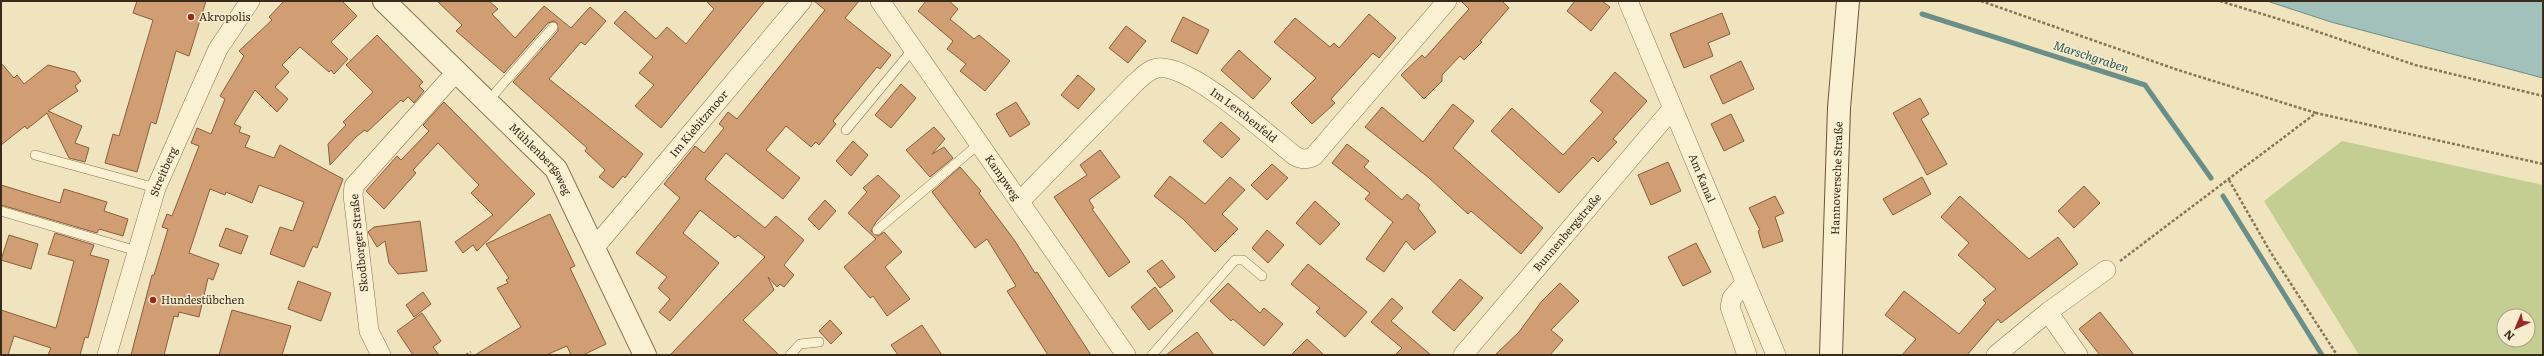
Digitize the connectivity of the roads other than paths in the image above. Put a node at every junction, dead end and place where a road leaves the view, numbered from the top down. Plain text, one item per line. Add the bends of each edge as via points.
1 (250, 1) edge
2 (384, 1) edge
3 (802, 1) edge
4 (880, 1) edge
5 (1447, 1) edge
6 (1628, 1) edge
7 (1848, 1) edge
8 (553, 27) dead end
9 (913, 49) junction
10 (457, 71) junction
11 (488, 101) junction
12 (1672, 109) junction
13 (846, 130) dead end
14 (980, 143) junction
15 (35, 155) dead end
16 (156, 188) junction
17 (1020, 201) junction
18 (1, 211) edge
19 (876, 230) dead end
20 (595, 247) junction
21 (137, 251) junction
22 (2106, 270) road end
23 (1262, 276) dead end
24 (1745, 283) junction
25 (2048, 312) junction
26 (819, 342) dead end
27 (107, 355) edge
28 (381, 355) edge
29 (645, 355) edge
30 (790, 355) edge
31 (1126, 355) edge
32 (1152, 355) edge
33 (1463, 355) edge
34 (1747, 355) edge
35 (1776, 355) edge
36 (1831, 355) edge
37 (1996, 355) edge
38 (2078, 355) edge

1 - 16 street, Streitberg via 218,49
2 - 10 street, Mühlenbergsweg
3 - 20 street, Im Kiebitzmoor
4 - 9 street, Kampweg
5 - 17 street, Im Lerchenfeld via 1314,156 1308,159 1302,160 1295,156 1200,82 1177,72 1158,68 1135,83
6 - 12 street, Am Kanal
7 - 36 street, Hannoversche Straße via 1839,108
8 - 11 lane
9 - 13 lane
9 - 14 street, Kampweg
10 - 11 street, Mühlenbergsweg
10 - 28 street, Skodborger Straße via 354,186 369,331
11 - 20 street, Mühlenbergsweg via 556,169
12 - 24 street, Am Kanal
12 - 33 street, Bunnenbergstraße
14 - 17 street, Kampweg
14 - 19 lane
15 - 16 lane
16 - 21 street, Streitberg
17 - 31 street, Kampweg
18 - 21 lane
20 - 29 street, Mühlenbergsweg
21 - 27 street, Streitberg
22 - 25 street
23 - 32 lane via 1243,260 1235,260
24 - 34 street via 1732,298 1730,307
24 - 35 street, Am Kanal
25 - 37 street
25 - 38 street
26 - 30 lane via 800,344

